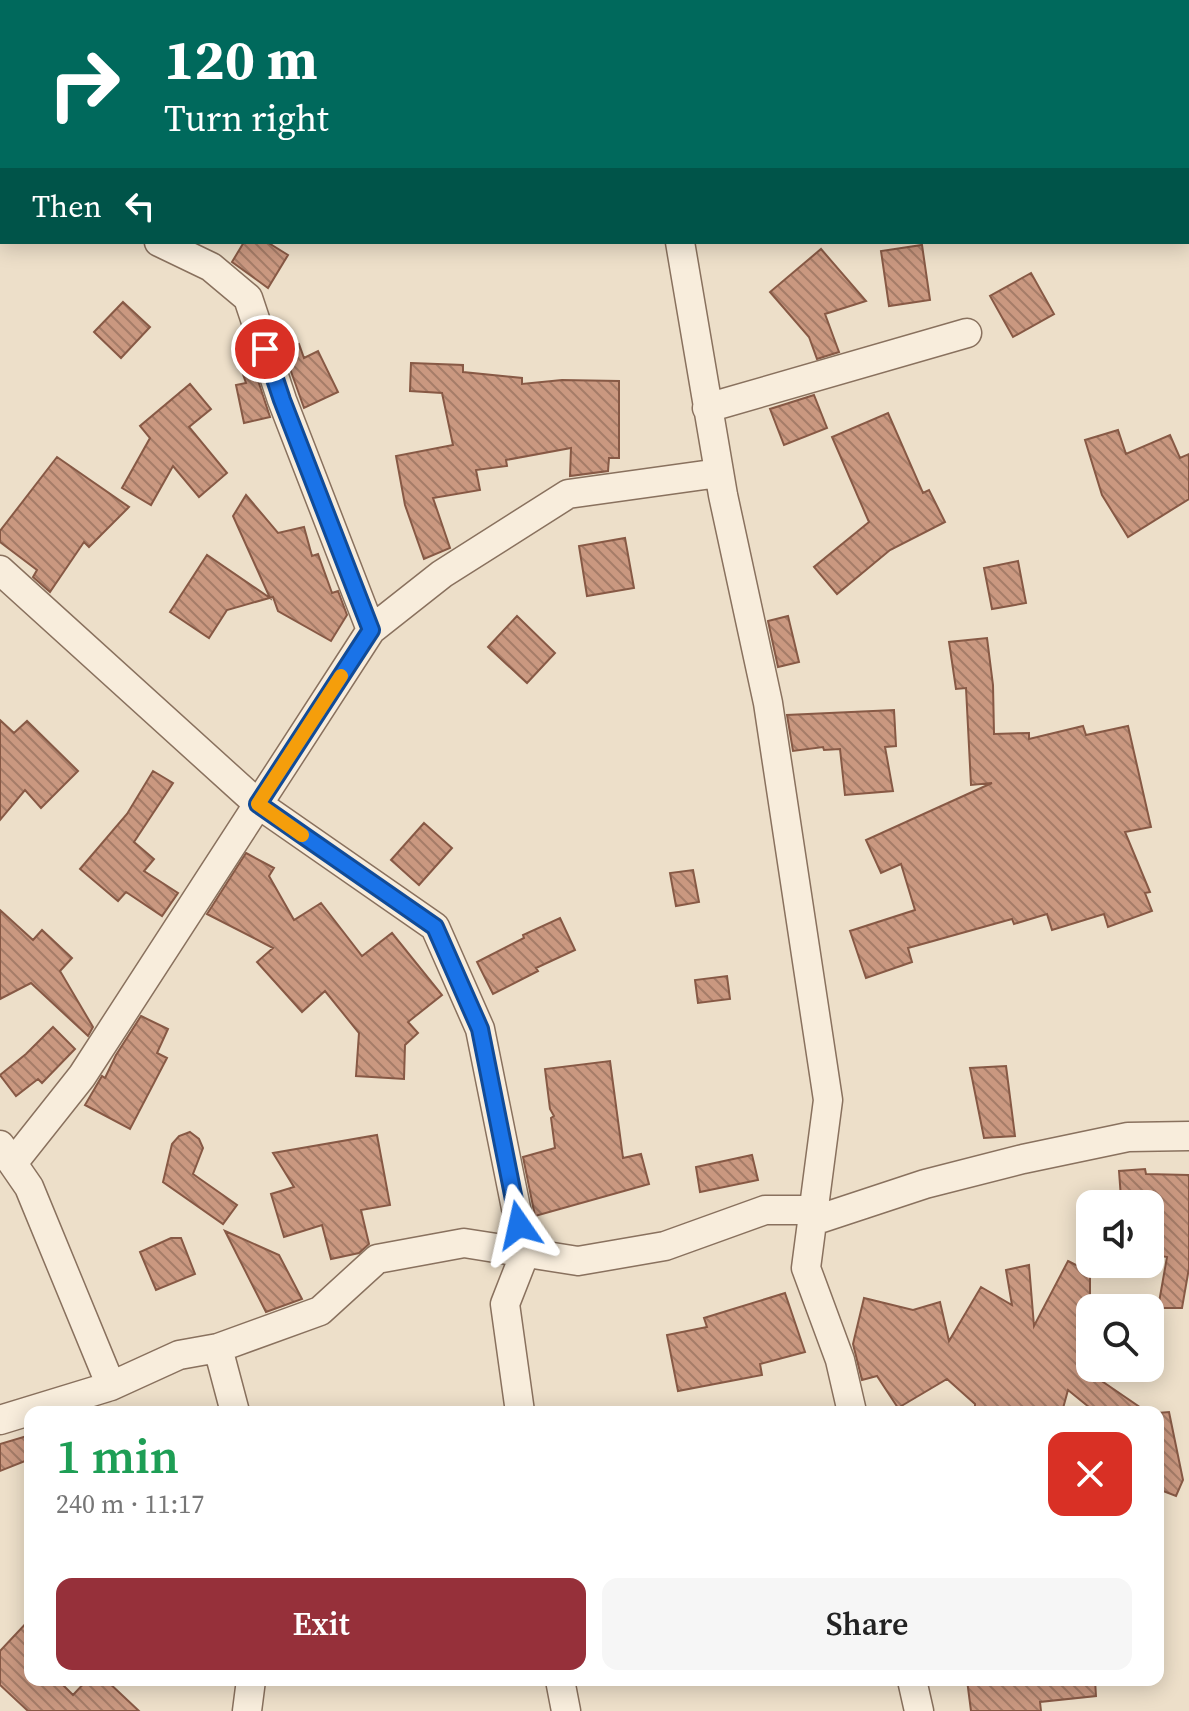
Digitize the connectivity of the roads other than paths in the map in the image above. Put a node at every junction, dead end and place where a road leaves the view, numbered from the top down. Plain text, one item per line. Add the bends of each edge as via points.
1 (163, 244) edge
2 (680, 244) edge
3 (967, 333) dead end
4 (707, 408) junction
5 (719, 473) junction
6 (1, 572) edge
7 (371, 630) junction
8 (258, 804) junction
9 (1189, 1136) edge
10 (6, 1154) edge
11 (813, 1210) junction
12 (525, 1253) junction
13 (218, 1348) junction
14 (111, 1386) junction
15 (46, 1406) edge
16 (233, 1406) edge
17 (519, 1406) edge
18 (851, 1406) edge
19 (24, 1413) edge
20 (0, 1420) edge
21 (250, 1686) edge
22 (561, 1686) edge
23 (913, 1686) edge
24 (247, 1711) edge
25 (566, 1711) edge
26 (919, 1711) edge

1 - 7 street via 211,267 248,298
2 - 4 street
3 - 4 street
4 - 5 street
5 - 7 street via 568,494 442,574
5 - 11 street via 768,703 828,1100
6 - 8 street
7 - 8 street
8 - 10 street via 82,1076
8 - 12 street via 435,927 480,1029
9 - 11 street via 1128,1137 925,1184 819,1219
10 - 14 street via 29,1187
11 - 12 street via 765,1210 665,1246 578,1261
11 - 18 street via 806,1268 840,1360
12 - 13 street via 464,1243 377,1259 320,1311
12 - 17 street via 505,1304
13 - 14 street via 179,1355
13 - 16 street
14 - 15 street
19 - 20 street
21 - 24 street
22 - 25 street
23 - 26 street

